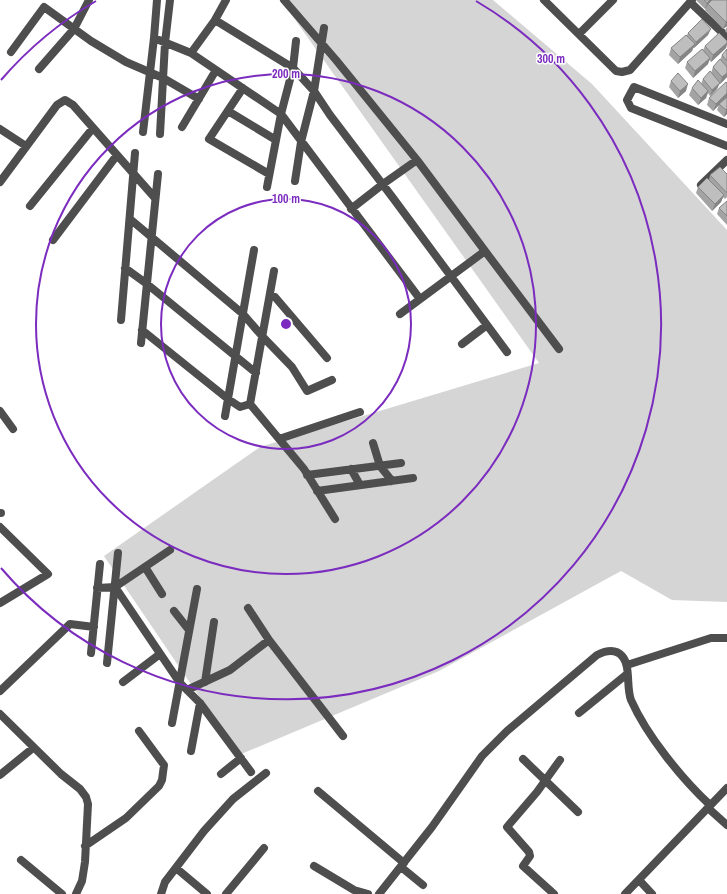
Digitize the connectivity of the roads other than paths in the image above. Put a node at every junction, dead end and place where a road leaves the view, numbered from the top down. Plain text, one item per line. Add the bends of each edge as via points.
1 (89, 0) edge
2 (157, 0) edge
3 (170, 0) edge
4 (226, 0) edge
5 (284, 0) edge
6 (544, 0) edge
7 (613, 0) edge
8 (691, 1) edge
9 (215, 20) junction
10 (324, 28) dead end
11 (74, 29) junction
12 (579, 34) junction
13 (727, 37) edge
14 (154, 38) junction
15 (296, 41) dead end
16 (165, 43) junction
17 (321, 44) junction
18 (11, 52) dead end
19 (191, 53) junction
20 (293, 68) junction
21 (39, 69) dead end
22 (216, 70) junction
23 (150, 73) junction
24 (163, 78) junction
25 (243, 88) junction
26 (314, 91) junction
27 (199, 99) junction
28 (228, 111) junction
29 (281, 114) junction
30 (727, 124) edge
31 (182, 127) dead end
32 (93, 128) junction
33 (0, 129) edge
34 (143, 132) dead end
35 (160, 134) dead end
36 (276, 140) junction
37 (301, 142) junction
38 (26, 146) junction
39 (727, 146) edge
40 (135, 153) dead end
41 (117, 155) junction
42 (418, 160) junction
43 (727, 160) edge
44 (134, 173) junction
45 (158, 174) dead end
46 (269, 174) junction
47 (295, 181) dead end
48 (0, 182) edge
49 (383, 184) junction
50 (701, 185) edge
51 (267, 187) dead end
52 (155, 198) junction
53 (30, 206) dead end
54 (351, 209) junction
55 (130, 219) junction
56 (151, 237) junction
57 (53, 240) dead end
58 (254, 250) dead end
59 (486, 251) junction
60 (125, 268) junction
61 (274, 271) dead end
62 (451, 277) junction
63 (147, 284) junction
64 (270, 295) junction
65 (420, 299) junction
66 (243, 314) junction
67 (400, 314) dead end
68 (120, 320) dead end
69 (487, 325) junction
70 (142, 330) junction
71 (262, 336) junction
72 (141, 343) dead end
73 (462, 344) dead end
74 (559, 349) dead end
75 (507, 352) dead end
76 (235, 356) junction
77 (327, 358) dead end
78 (256, 373) junction
79 (332, 380) dead end
80 (228, 399) junction
81 (250, 404) junction
82 (0, 412) edge
83 (360, 412) dead end
84 (225, 416) dead end
85 (13, 429) dead end
86 (279, 438) junction
87 (373, 443) dead end
88 (401, 463) dead end
89 (380, 466) junction
90 (350, 470) junction
91 (307, 475) junction
92 (413, 478) dead end
93 (392, 481) junction
94 (360, 485) junction
95 (317, 491) junction
96 (335, 519) dead end
97 (0, 527) edge
98 (170, 550) dead end
99 (118, 553) dead end
100 (100, 564) dead end
101 (145, 567) junction
102 (97, 588) junction
103 (115, 588) junction
104 (197, 589) dead end
105 (162, 594) dead end
106 (0, 603) edge
107 (248, 608) dead end
108 (174, 611) dead end
109 (214, 622) dead end
110 (94, 627) junction
111 (190, 630) junction
112 (727, 638) edge
113 (269, 640) junction
114 (91, 653) dead end
115 (160, 654) junction
116 (107, 663) dead end
117 (627, 665) junction
118 (627, 674) junction
119 (123, 682) dead end
120 (205, 682) junction
121 (180, 683) junction
122 (187, 690) junction
123 (0, 691) edge
124 (200, 703) junction
125 (579, 713) dead end
126 (0, 714) edge
127 (172, 723) dead end
128 (140, 731) dead end
129 (343, 736) dead end
130 (33, 748) junction
131 (191, 751) dead end
132 (240, 758) junction
133 (523, 759) dead end
134 (560, 760) dead end
135 (251, 772) dead end
136 (266, 773) dead end
137 (221, 774) dead end
138 (0, 775) edge
139 (546, 781) junction
140 (727, 788) edge
141 (318, 791) dead end
142 (709, 806) junction
143 (578, 812) dead end
144 (727, 826) edge
145 (85, 846) junction
146 (264, 848) dead end
147 (21, 860) dead end
148 (403, 865) junction
149 (314, 866) dead end
150 (176, 868) junction
151 (639, 880) junction
152 (423, 885) dead end
153 (552, 893) edge
154 (62, 894) edge
155 (76, 894) edge
156 (160, 894) edge
157 (207, 894) edge
158 (226, 894) edge
159 (368, 894) edge
160 (380, 894) edge
161 (625, 894) edge
162 (652, 894) edge

1 - 11 street
2 - 14 street
3 - 16 street
4 - 9 street
5 - 17 street
6 - 12 street
7 - 12 street
8 - 12 street via 627,71 616,71
8 - 13 street
9 - 19 street
9 - 20 street
10 - 17 street
11 - 18 street via 44,7
11 - 21 street
11 - 23 street via 126,62
14 - 16 street
14 - 23 street
15 - 20 street
16 - 19 street
16 - 24 street
17 - 26 street
17 - 42 street
19 - 22 street
20 - 26 street
20 - 29 street
22 - 25 street
22 - 27 street
23 - 24 street
23 - 34 street
24 - 27 street
24 - 35 street
25 - 28 street
25 - 29 street
26 - 37 street
26 - 49 street
27 - 31 street
28 - 36 street
28 - 46 street via 209,139
29 - 36 street
29 - 37 street
30 - 39 street via 634,87 627,100 631,108
32 - 38 street via 73,105 65,100 57,105
32 - 41 street
32 - 53 street
33 - 38 street
36 - 46 street
37 - 47 street
37 - 54 street
38 - 48 street
40 - 44 street
41 - 44 street
41 - 57 street
42 - 49 street
42 - 59 street
43 - 50 street
44 - 52 street
44 - 55 street
45 - 52 street
46 - 51 street
49 - 54 street
49 - 62 street
52 - 56 street
54 - 65 street
55 - 56 street
55 - 60 street
56 - 63 street
56 - 66 street
58 - 66 street
59 - 62 street
59 - 74 street
60 - 63 street
60 - 68 street
61 - 64 street
62 - 65 street
62 - 69 street
63 - 70 street
63 - 76 street
64 - 71 street
64 - 77 street via 275,297
65 - 67 street
66 - 71 street
66 - 76 street
69 - 73 street
69 - 75 street
70 - 72 street
70 - 80 street
71 - 78 street
71 - 79 street via 292,367 307,391
76 - 78 street
76 - 80 street
78 - 81 street
80 - 81 street via 240,407
80 - 84 street
81 - 86 street
82 - 85 street
83 - 86 street
86 - 91 street
87 - 89 street
88 - 89 street
89 - 90 street
89 - 93 street
90 - 91 street
90 - 94 street
91 - 95 street
92 - 93 street
93 - 94 street
94 - 95 street
95 - 96 street
97 - 106 street via 48,574
98 - 101 street
99 - 103 street
100 - 102 street
101 - 103 street
101 - 105 street
102 - 103 street
102 - 110 street
103 - 115 street
103 - 116 street
104 - 111 street
107 - 113 street
108 - 111 street
109 - 120 street
110 - 114 street
110 - 123 street via 70,624
111 - 121 street
112 - 117 street via 711,638
113 - 120 street via 230,670
113 - 129 street
115 - 119 street
115 - 121 street
117 - 118 street
117 - 148 street via 621,655 614,651 600,653 507,731 482,756
118 - 125 street
118 - 142 street via 631,699 644,726 672,764
120 - 122 street
121 - 122 street
121 - 127 street
122 - 124 street
124 - 131 street
124 - 132 street
126 - 130 street
128 - 145 street via 164,765 162,780 126,818
130 - 138 street
130 - 145 street via 86,797 88,804
132 - 135 street
132 - 137 street
133 - 139 street
134 - 139 street
136 - 150 street via 233,799
139 - 143 street
139 - 153 street via 508,827 529,852 530,856 523,866
140 - 142 street
141 - 148 street
142 - 144 street
142 - 151 street
145 - 155 street via 82,881
146 - 158 street
147 - 154 street
148 - 152 street
148 - 160 street
149 - 159 street via 354,890
150 - 156 street via 165,882
150 - 157 street
151 - 161 street
151 - 162 street

